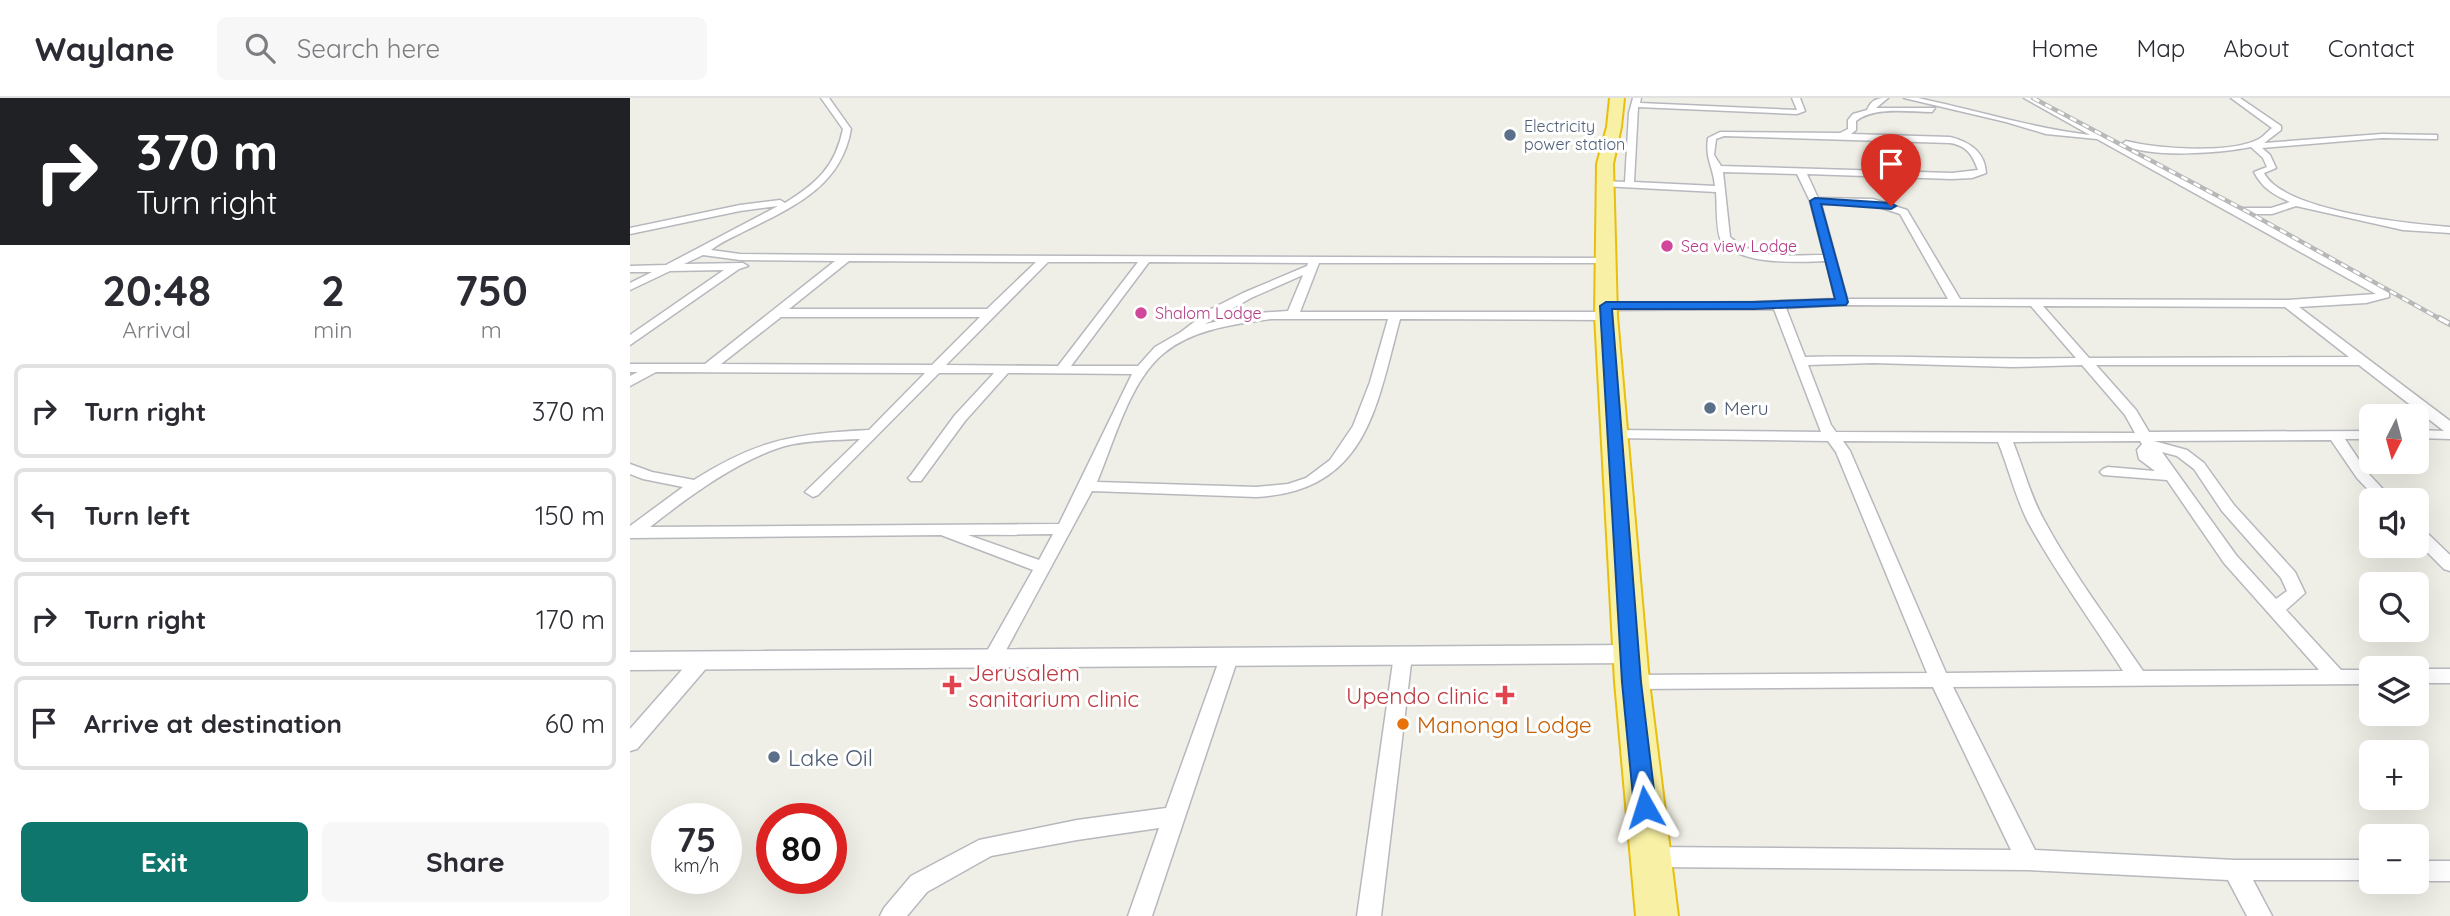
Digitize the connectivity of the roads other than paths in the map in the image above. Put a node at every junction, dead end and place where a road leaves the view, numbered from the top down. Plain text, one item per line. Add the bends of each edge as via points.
1 (825, 98) edge
2 (1796, 98) edge
3 (1908, 98) edge
4 (2028, 98) edge
5 (2235, 98) edge
6 (1629, 100) edge
7 (1876, 102) edge
8 (1716, 109) junction
9 (1959, 110) junction
10 (2050, 110) junction
11 (1986, 115) junction
12 (1718, 134) junction
13 (1842, 135) junction
14 (2434, 137) dead end
15 (2103, 139) junction
16 (2254, 144) junction
17 (1718, 169) junction
18 (1801, 172) junction
19 (1617, 185) junction
20 (1720, 188) junction
21 (796, 199) junction
22 (2286, 200) junction
23 (1815, 201) junction
24 (2238, 211) junction
25 (630, 230) edge
26 (2450, 230) edge
27 (704, 250) junction
28 (1830, 258) junction
29 (1044, 260) junction
30 (1144, 260) junction
31 (1605, 261) junction
32 (843, 262) junction
33 (1313, 264) junction
34 (735, 267) junction
35 (665, 268) junction
36 (630, 269) edge
37 (630, 287) edge
38 (1842, 302) junction
39 (1956, 303) junction
40 (2288, 303) junction
41 (2035, 304) junction
42 (1779, 305) junction
43 (1606, 311) junction
44 (781, 313) junction
45 (990, 313) junction
46 (1293, 315) junction
47 (1395, 316) junction
48 (1177, 340) junction
49 (630, 341) edge
50 (2361, 360) junction
51 (1801, 361) junction
52 (2086, 361) junction
53 (630, 368) edge
54 (655, 368) junction
55 (709, 368) junction
56 (1062, 369) junction
57 (1004, 370) junction
58 (1141, 370) junction
59 (934, 371) junction
60 (630, 382) edge
61 (2450, 428) edge
62 (1613, 433) junction
63 (873, 434) junction
64 (2334, 434) junction
65 (2359, 435) edge
66 (2429, 435) edge
67 (2450, 435) edge
68 (1830, 436) junction
69 (2004, 438) junction
70 (2147, 440) junction
71 (630, 468) edge
72 (2108, 472) dead end
73 (2169, 473) junction
74 (916, 478) dead end
75 (699, 486) junction
76 (1087, 486) junction
77 (2374, 488) edge
78 (813, 492) dead end
79 (1064, 529) junction
80 (941, 530) junction
81 (631, 533) edge
82 (2429, 545) edge
83 (2450, 565) edge
84 (1043, 567) junction
85 (2274, 610) junction
86 (1403, 655) junction
87 (1229, 658) junction
88 (702, 660) junction
89 (991, 660) junction
90 (630, 661) edge
91 (1631, 668) junction
92 (2429, 676) edge
93 (2450, 676) edge
94 (2336, 677) junction
95 (2359, 677) edge
96 (2137, 678) junction
97 (1939, 679) junction
98 (630, 743) edge
99 (1173, 817) junction
100 (1650, 857) junction
101 (2028, 860) junction
102 (2235, 870) junction
103 (2359, 870) edge
104 (2429, 871) edge
105 (2450, 871) edge
106 (892, 916) edge
107 (1140, 916) edge
108 (1369, 916) edge
109 (1657, 916) edge
110 (2260, 916) edge

1 - 21 street via 847,129 846,138 831,170
2 - 8 street via 1801,111 1797,112
3 - 9 street
4 - 10 street
5 - 16 street via 2278,128
6 - 8 street
6 - 19 highway via 1614,127 1605,164
7 - 9 street
7 - 13 street via 1852,120 1853,130
8 - 12 street via 1705,125
9 - 11 street
10 - 11 street
10 - 15 street
11 - 15 street via 2046,132
12 - 13 street
12 - 17 street via 1712,138 1710,155
13 - 18 street via 1959,141 1975,152 1983,171 1962,176
14 - 16 street
15 - 16 street via 2156,150
15 - 24 street
16 - 22 street via 2272,168 2259,176
17 - 18 street
17 - 20 street
18 - 23 street
19 - 20 street
19 - 31 highway
20 - 28 street via 1725,238 1732,246 1759,255
21 - 25 street
21 - 27 street
22 - 24 street via 2272,211
22 - 26 street via 2403,227
23 - 28 street
23 - 39 street via 1880,204 1904,212
24 - 40 street via 2385,295 2367,300
27 - 32 street via 720,256
27 - 35 street
28 - 38 street
29 - 30 street
29 - 32 street
29 - 45 street
30 - 33 street
30 - 56 street
31 - 33 street
31 - 43 highway
32 - 34 street
32 - 44 street
33 - 46 street
33 - 48 street via 1212,313
34 - 35 street
34 - 49 street
35 - 36 street
35 - 37 street
38 - 39 street
38 - 42 street
39 - 41 street
40 - 41 street
40 - 50 street
41 - 52 street
42 - 43 street
42 - 51 street
43 - 47 street
43 - 62 highway
44 - 45 street
44 - 55 street
45 - 59 street
46 - 47 street
46 - 48 street via 1247,318
47 - 76 street via 1353,441 1342,458 1318,478 1289,489 1256,492
48 - 58 street via 1160,349
50 - 52 street
50 - 61 street
51 - 52 street
51 - 68 street
52 - 70 street via 2131,413
53 - 54 street
54 - 55 street
54 - 60 street
55 - 59 street
56 - 57 street
56 - 58 street
57 - 59 street
57 - 74 street
58 - 76 street
59 - 63 street
62 - 68 street
62 - 91 highway
63 - 75 street via 782,443
63 - 78 street
64 - 65 street
64 - 70 street
64 - 77 street
66 - 67 street
68 - 69 street
68 - 97 street via 1843,451
69 - 70 street
69 - 96 street via 2037,523
70 - 73 street
70 - 85 street via 2182,453 2199,466 2228,508 2288,576 2295,593
71 - 75 street
72 - 73 street
73 - 85 street via 2230,559
75 - 81 street
76 - 79 street
79 - 80 street
79 - 84 street
80 - 81 street
80 - 84 street
82 - 83 street
84 - 89 street
85 - 94 street
86 - 87 street
86 - 91 street
86 - 108 street
87 - 89 street
87 - 99 street
88 - 89 street
88 - 90 street
88 - 98 street
91 - 97 street
91 - 100 highway
92 - 93 street
94 - 95 street
94 - 96 street
96 - 97 street
97 - 101 street
99 - 106 street via 987,847 919,884
99 - 107 street
100 - 101 street
100 - 109 highway
101 - 102 street
102 - 103 street
102 - 110 street
104 - 105 street

